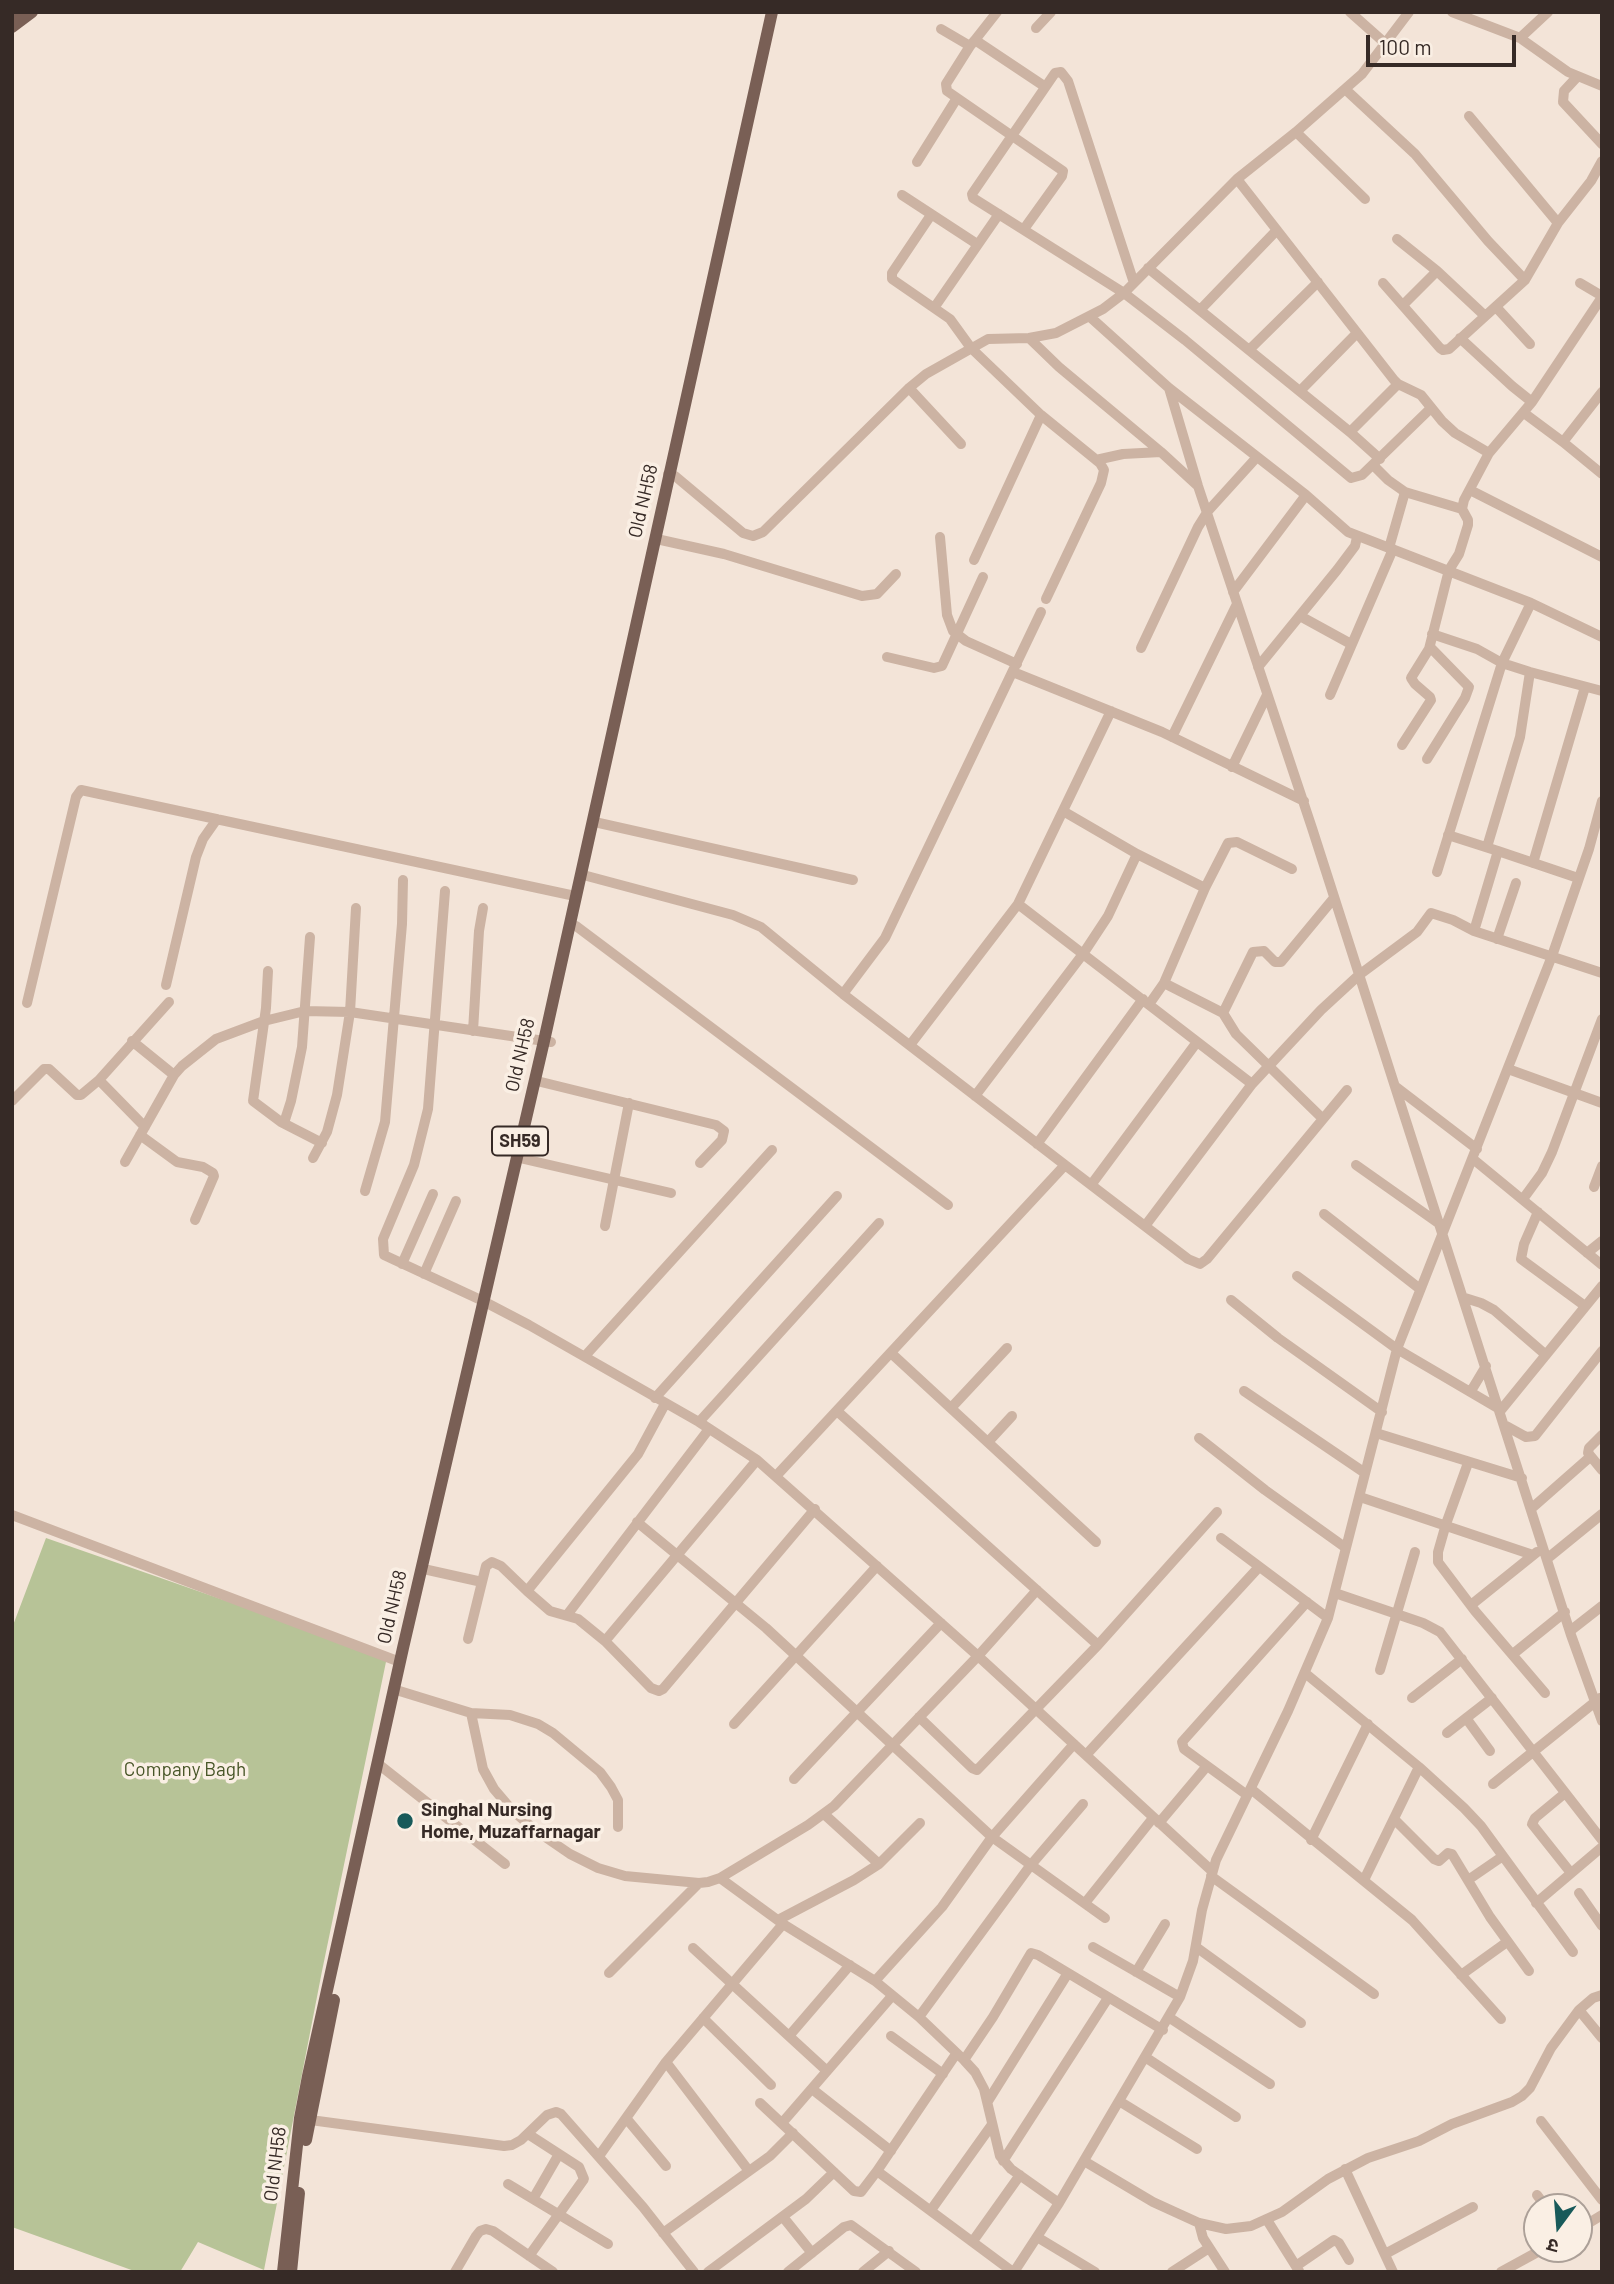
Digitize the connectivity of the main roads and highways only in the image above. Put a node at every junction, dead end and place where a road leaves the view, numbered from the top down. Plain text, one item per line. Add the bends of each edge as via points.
1 (32, 12) edge
2 (772, 12) edge
3 (780, 12) edge
4 (12, 27) edge
5 (672, 475) junction
6 (548, 1042) junction
7 (486, 1303) junction
8 (424, 1577) junction
9 (397, 1690) junction
10 (298, 2175) junction
11 (283, 2272) edge
12 (291, 2272) edge

1 - 4 main road
2 - 5 main road, Old NH58 / SH59
3 - 5 main road, Old NH58 / SH59
5 - 6 main road, Old NH58 / SH59 via 575,897
5 - 6 main road, Old NH58 / SH59
6 - 7 main road, Old NH58 / SH59
6 - 7 main road, Old NH58 / SH59 via 524,1159
7 - 8 main road, Old NH58 / SH59
8 - 9 main road, Old NH58 / SH59
8 - 9 main road, Old NH58 / SH59 via 400,1662
9 - 10 main road, Old NH58 / SH59 via 304,2119
10 - 11 main road, Old NH58 / SH59
10 - 12 main road, Old NH58 / SH59

